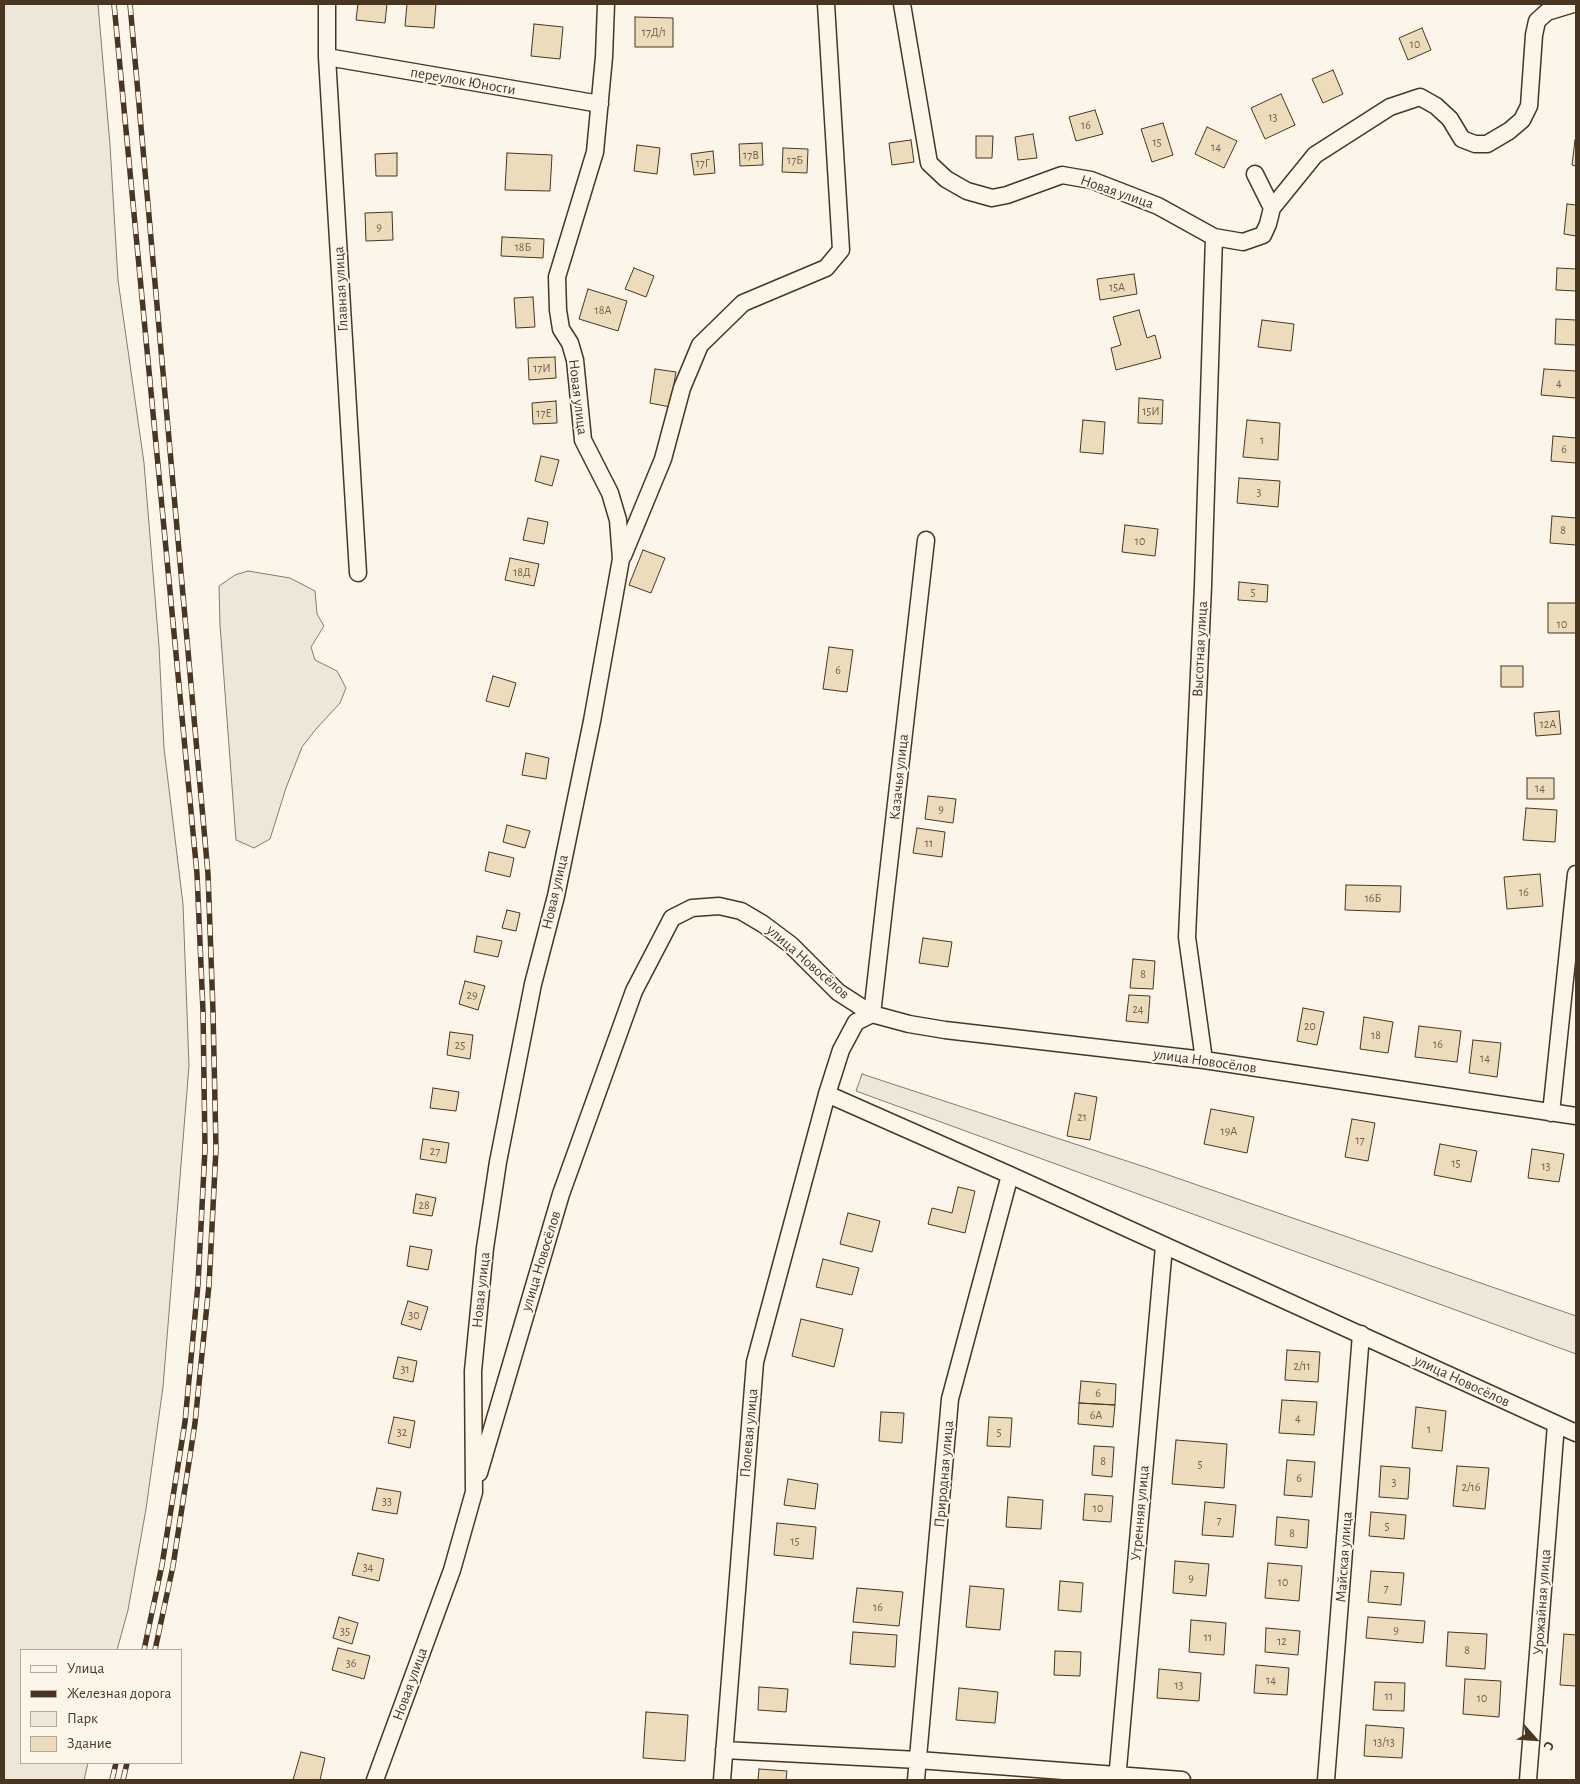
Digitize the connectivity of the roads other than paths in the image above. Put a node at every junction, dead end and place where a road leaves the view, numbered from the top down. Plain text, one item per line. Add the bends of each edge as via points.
1 (327, 4) edge
2 (606, 4) edge
3 (826, 4) edge
4 (902, 4) edge
5 (1573, 4) edge
6 (327, 57) junction
7 (600, 104) junction
8 (1255, 174) dead end
9 (1272, 208) junction
10 (1214, 237) junction
11 (926, 540) dead end
12 (621, 559) junction
13 (358, 573) dead end
14 (1576, 874) edge
15 (1574, 923) edge
16 (872, 1014) junction
17 (1204, 1060) junction
18 (827, 1094) junction
19 (1551, 1113) junction
20 (1576, 1116) edge
21 (1010, 1175) junction
22 (1164, 1246) junction
23 (1361, 1334) junction
24 (1556, 1424) junction
25 (1576, 1433) edge
26 (474, 1492) junction
27 (724, 1750) junction
28 (918, 1760) junction
29 (1117, 1778) edge
30 (375, 1780) edge
31 (722, 1780) edge
32 (916, 1780) edge
33 (1182, 1780) edge
34 (1326, 1780) edge
35 (1528, 1780) edge

1 - 6 street, Главная улица
2 - 7 street, Новая улица
3 - 12 street via 841,250 826,268 743,303 700,345 682,388 663,459
4 - 10 street, Новая улица via 929,163 946,179 967,191 992,198 1062,175 1090,180 1158,206
5 - 9 street, Новая улица via 1547,12 1537,21 1529,106 1522,120 1509,132 1487,144 1462,139 1450,119 1420,97 1390,107 1315,155
6 - 7 street, переулок Юности
6 - 13 street, Главная улица
7 - 12 street, Новая улица via 595,152 558,277 558,310 561,329 575,360 583,440 610,493 618,520
8 - 9 street
9 - 10 street, Новая улица via 1263,235 1243,242
10 - 17 street, Высотная улица via 1187,937
11 - 16 street, Казачья улица
12 - 26 street, Новая улица via 592,721 556,896 532,984 498,1162 485,1248 473,1371
14 - 15 street
15 - 19 street
16 - 17 street, улица Новосёлов via 945,1030
16 - 18 street, Полевая улица via 856,1022 841,1050
16 - 26 street, улица Новосёлов via 838,992 791,945 741,911 719,906 692,908 672,918 634,991 561,1194
17 - 19 street, улица Новосёлов
18 - 21 street, улица Новосёлов
18 - 27 street, Полевая улица via 755,1362
19 - 20 street, улица Новосёлов
21 - 22 street, улица Новосёлов
21 - 28 street, Природная улица via 950,1398
22 - 23 street, улица Новосёлов
22 - 29 street, Утренняя улица
23 - 24 street, улица Новосёлов
23 - 34 street, Майская улица
24 - 25 street, улица Новосёлов
24 - 35 street, Урожайная улица
26 - 30 street, Новая улица via 452,1570
27 - 28 street
27 - 31 street, Полевая улица
28 - 29 street
28 - 32 street, Природная улица
29 - 33 street

